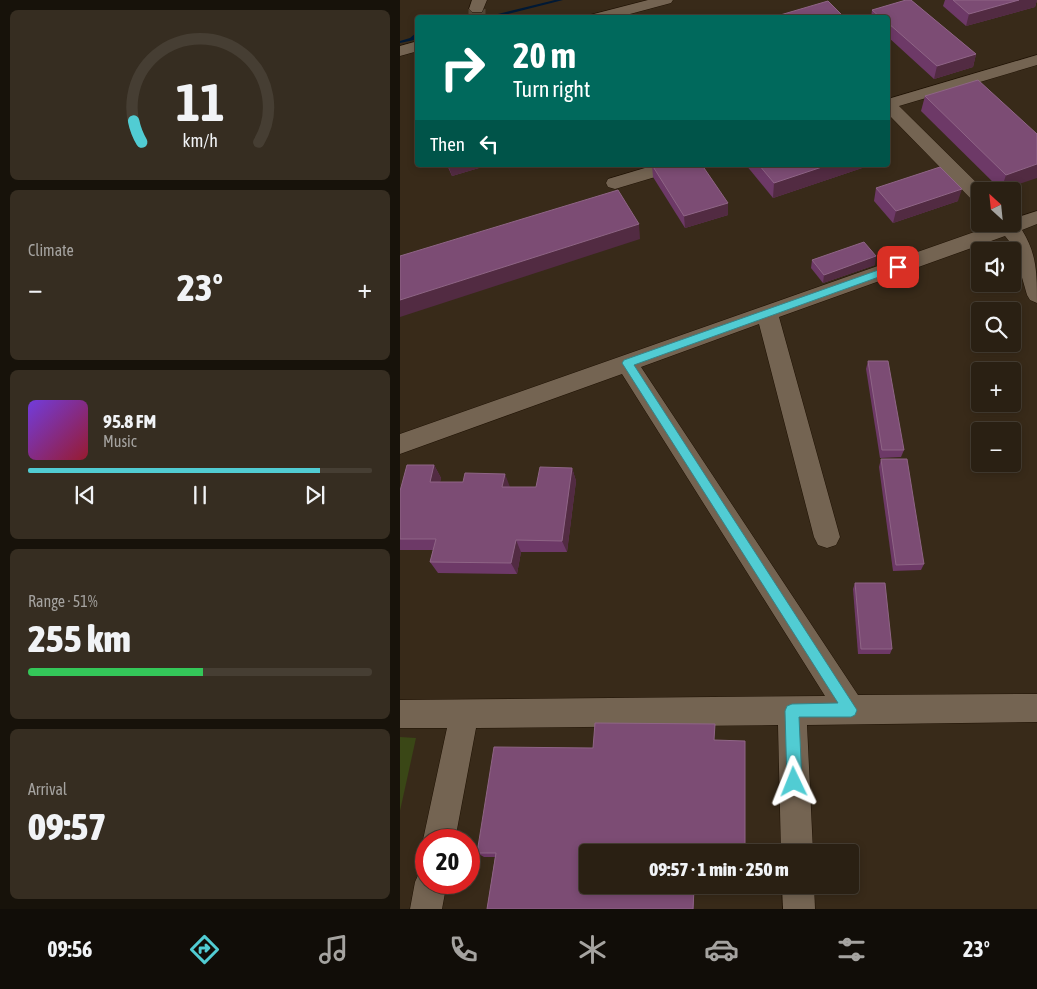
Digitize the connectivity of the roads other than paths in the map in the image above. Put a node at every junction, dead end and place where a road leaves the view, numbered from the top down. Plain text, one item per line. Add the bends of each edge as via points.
1 (666, 0) edge
2 (607, 15) edge
3 (415, 47) edge
4 (400, 51) edge
5 (1037, 60) edge
6 (415, 61) edge
7 (400, 64) edge
8 (890, 103) edge
9 (890, 106) edge
10 (669, 167) edge
11 (615, 183) dead end
12 (971, 188) edge
13 (1037, 217) edge
14 (1021, 221) edge
15 (989, 232) edge
16 (1013, 232) edge
17 (1037, 295) edge
18 (767, 313) junction
19 (628, 363) junction
20 (400, 444) edge
21 (827, 537) dead end
22 (1037, 708) edge
23 (851, 710) junction
24 (792, 711) junction
25 (400, 714) edge
26 (464, 714) junction
27 (441, 829) edge
28 (797, 844) edge
29 (429, 894) edge
30 (798, 894) edge
31 (426, 909) edge
32 (799, 909) edge

1 - 2 lane
3 - 4 lane
5 - 8 lane
6 - 7 lane
9 - 12 lane
10 - 11 lane
13 - 14 lane
15 - 18 lane
16 - 17 lane via 1022,244
18 - 19 lane
18 - 21 lane
19 - 20 lane
19 - 23 lane
22 - 23 lane
23 - 24 lane
24 - 26 lane
24 - 28 lane
25 - 26 lane
26 - 27 lane
29 - 31 lane
30 - 32 lane

